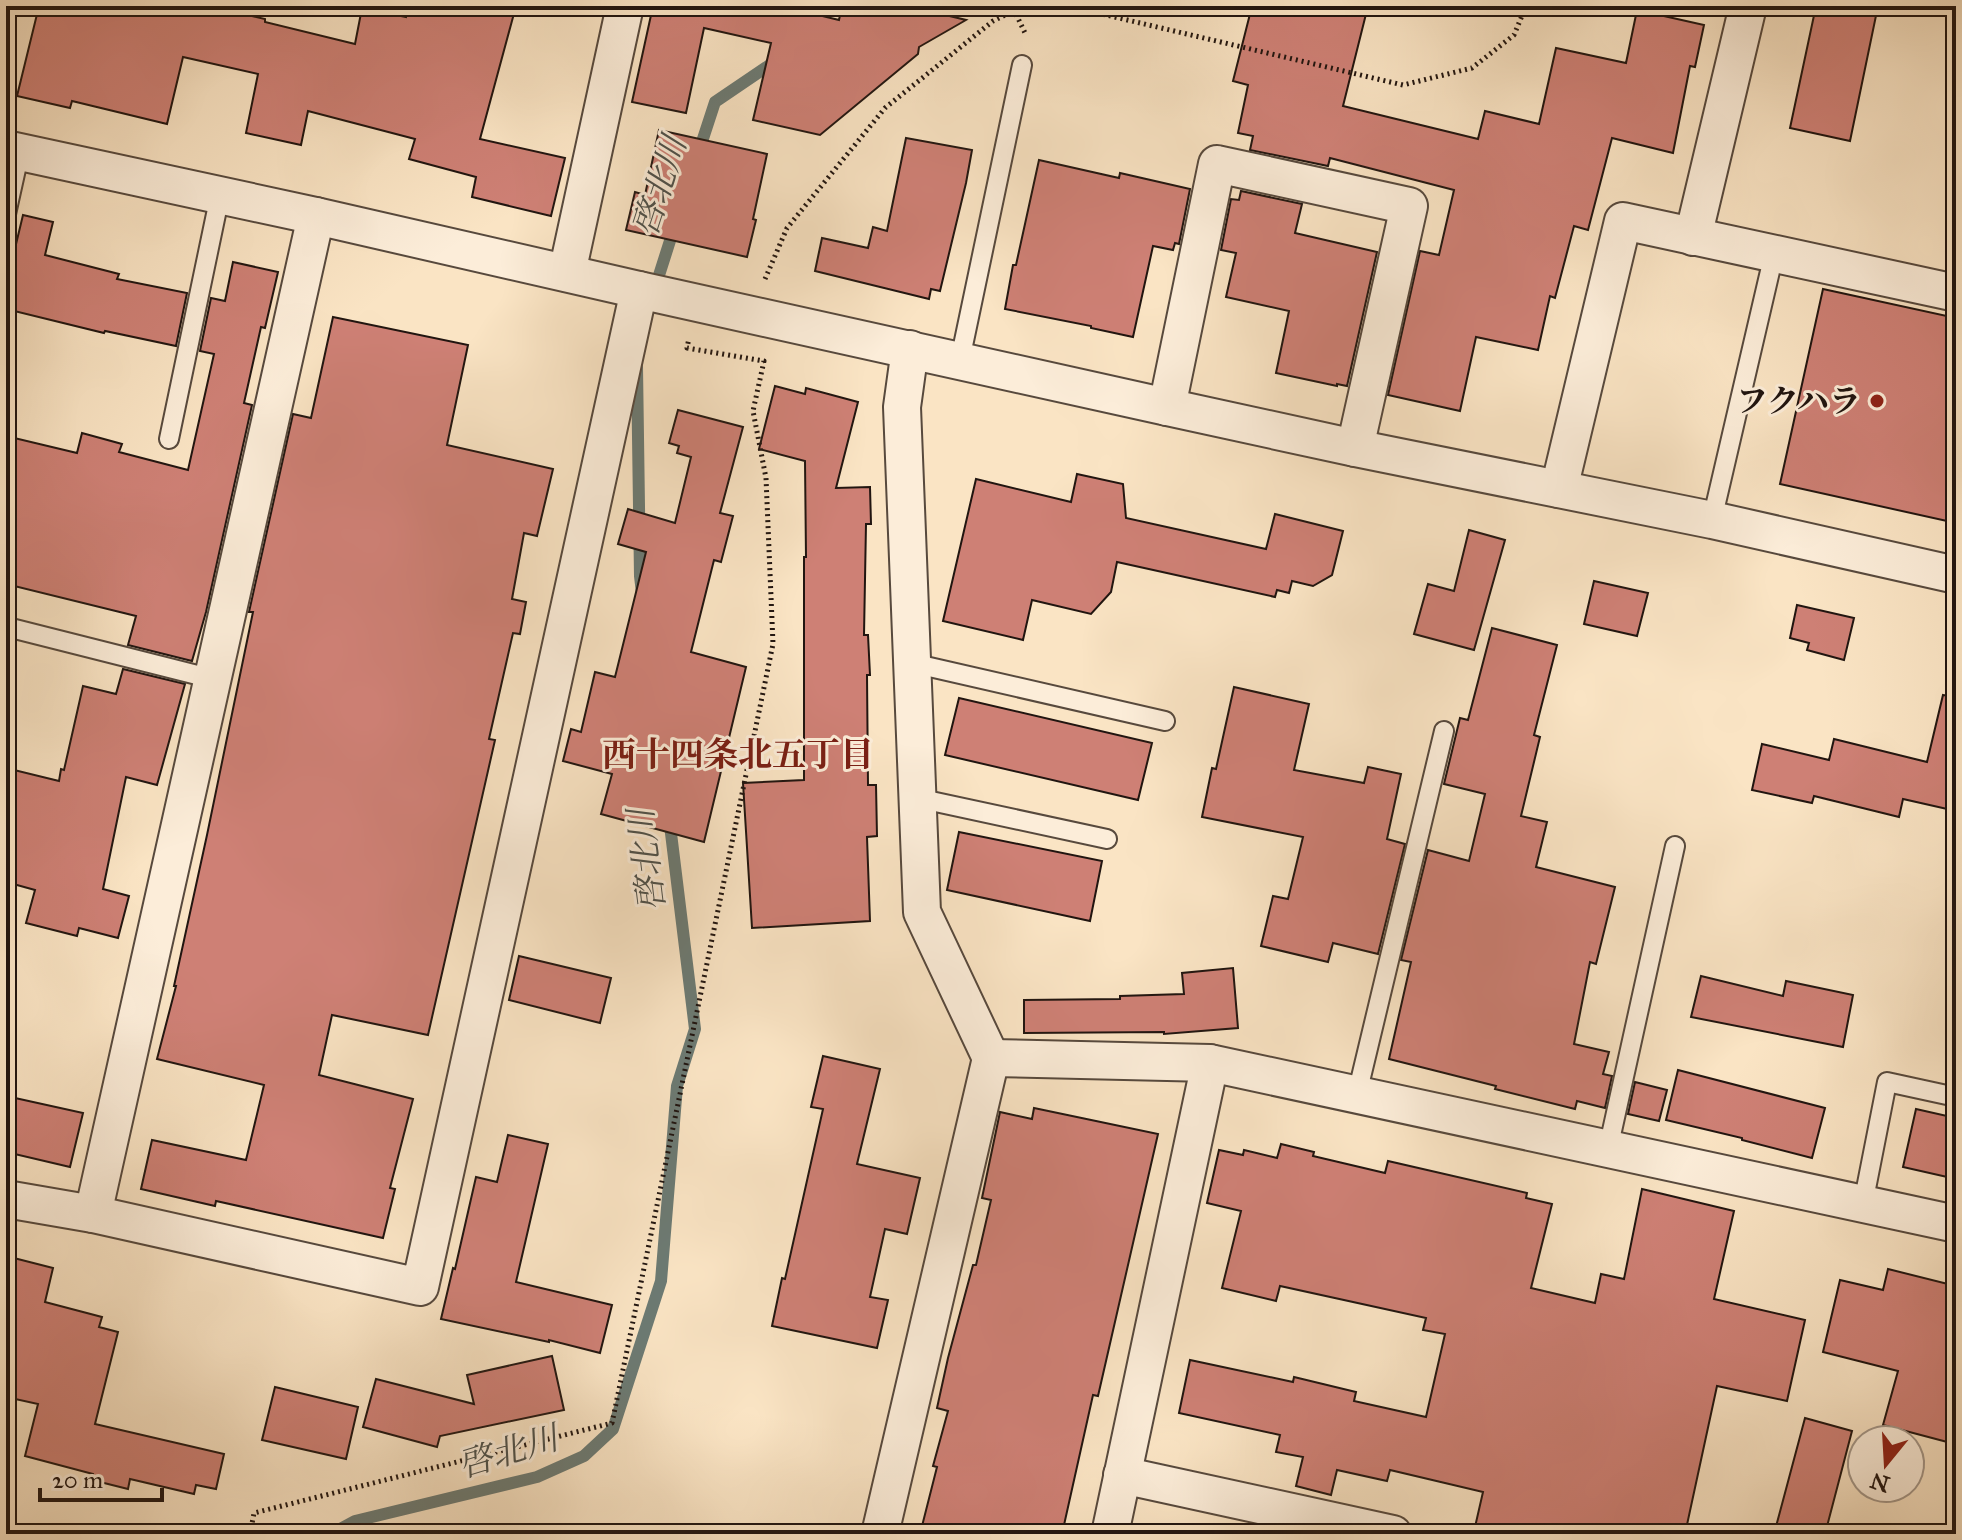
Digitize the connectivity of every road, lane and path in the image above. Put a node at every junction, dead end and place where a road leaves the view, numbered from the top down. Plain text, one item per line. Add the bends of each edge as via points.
1 (625, 6) edge
2 (1023, 6) edge
3 (1068, 6) edge
4 (1526, 6) edge
5 (1748, 6) edge
6 (1022, 65) dead end
7 (13, 150) edge
8 (220, 195) junction
9 (6, 214) edge
10 (316, 216) junction
11 (1693, 237) junction
12 (1774, 254) junction
13 (567, 273) junction
14 (762, 285) dead end
15 (639, 290) junction
16 (1956, 293) edge
17 (697, 303) junction
18 (910, 349) junction
19 (960, 360) junction
20 (1167, 407) junction
21 (169, 439) dead end
22 (1355, 448) junction
23 (1559, 489) junction
24 (1712, 520) junction
25 (1956, 575) edge
26 (7, 627) edge
27 (912, 663) junction
28 (213, 679) junction
29 (1165, 721) dead end
30 (1444, 731) dead end
31 (917, 798) junction
32 (1107, 839) dead end
33 (1675, 846) dead end
34 (991, 1058) junction
35 (1210, 1063) junction
36 (1357, 1094) junction
37 (1956, 1097) edge
38 (1608, 1149) junction
39 (6, 1199) edge
40 (1863, 1204) junction
41 (93, 1214) junction
42 (1956, 1224) edge
43 (1122, 1475) junction
44 (250, 1534) edge
45 (880, 1534) edge
46 (1110, 1534) edge
47 (1393, 1534) edge

1 - 13 street
2 - 14 path via 993,21 885,108 787,228
3 - 4 path via 1403,85 1472,68 1514,35
5 - 11 street
6 - 19 lane
7 - 8 street
7 - 9 lane
8 - 10 street
8 - 21 lane
10 - 13 street
10 - 28 street
11 - 12 street
11 - 23 street via 1623,221
12 - 16 street
12 - 24 lane
13 - 15 street
15 - 17 street
15 - 41 street via 420,1287
17 - 18 street
17 - 44 path via 687,348 764,361 753,411 766,478 773,644 612,1423 254,1513
18 - 19 street
18 - 27 street via 902,407
19 - 20 street
20 - 22 street
20 - 22 street via 1217,164 1409,206
22 - 23 street
23 - 24 street
24 - 25 street
26 - 28 lane
27 - 29 lane
27 - 31 street
28 - 41 street
30 - 36 lane
31 - 32 lane
31 - 34 street via 922,912
33 - 38 lane
34 - 35 street
34 - 45 street
35 - 36 street
35 - 43 street
36 - 38 street
37 - 40 lane via 1887,1082
38 - 40 street
39 - 41 street
40 - 42 street
43 - 46 street
43 - 47 street

